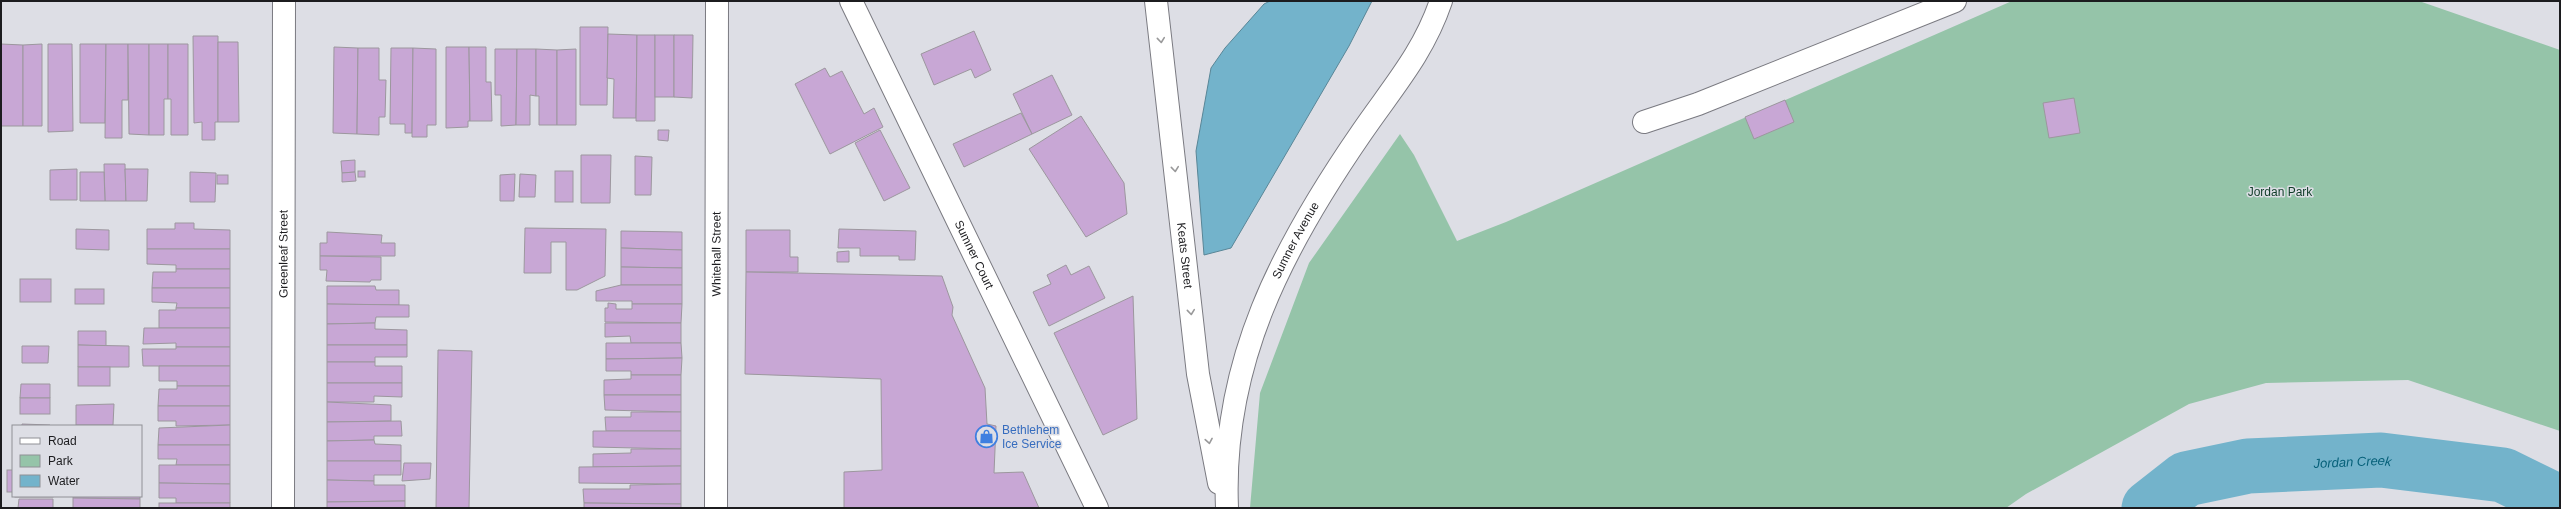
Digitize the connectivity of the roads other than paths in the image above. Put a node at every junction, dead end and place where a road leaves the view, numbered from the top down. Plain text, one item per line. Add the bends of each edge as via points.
1 (284, 1) edge
2 (717, 1) edge
3 (851, 1) edge
4 (1156, 1) edge
5 (1441, 1) edge
6 (1955, 1) edge
7 (1644, 122) dead end
8 (283, 508) edge
9 (716, 508) edge
10 (1097, 508) edge
11 (1226, 508) edge

1 - 8 street, Greenleaf Street
2 - 9 street, Whitehall Street
3 - 10 street, Sumner Court
4 -> 11 street, Keats Street via 1198,374 1213,461
5 - 11 street, Sumner Avenue via 1409,69 1362,131 1318,200 1292,246 1256,321 1242,366 1230,421
6 - 7 street via 1698,104

